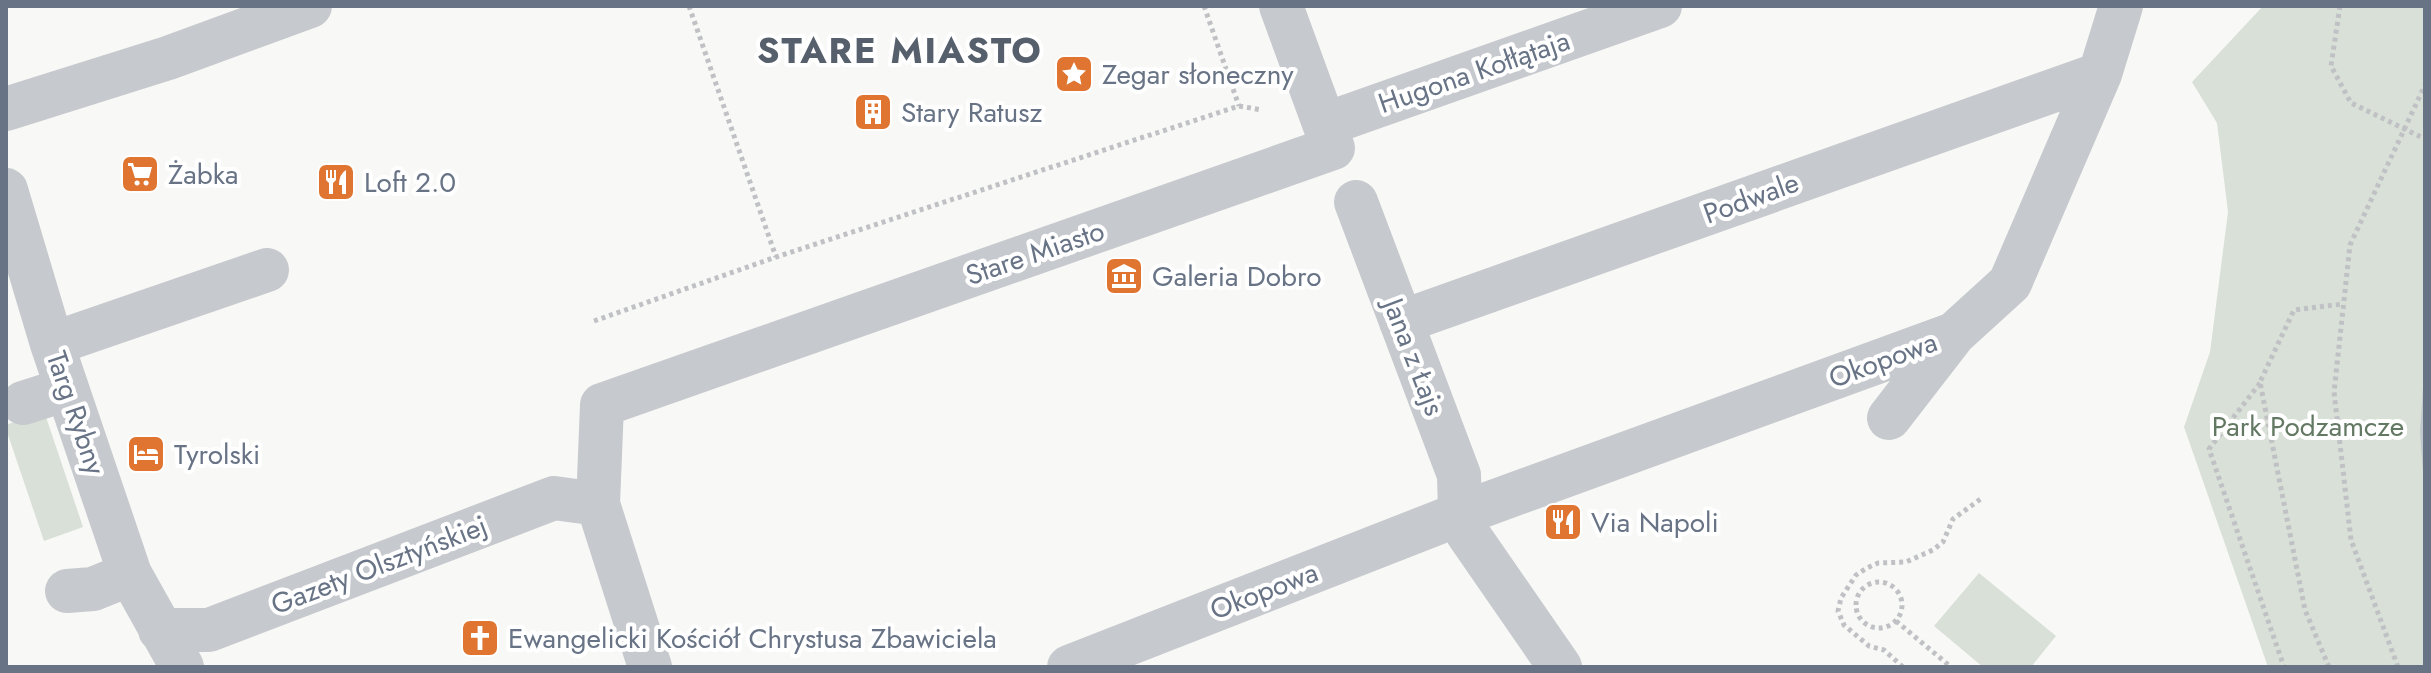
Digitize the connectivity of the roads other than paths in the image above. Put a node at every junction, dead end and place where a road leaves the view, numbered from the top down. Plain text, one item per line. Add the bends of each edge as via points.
1 (310, 6) edge
2 (1281, 6) edge
3 (1660, 6) edge
4 (2121, 6) edge
5 (2100, 74) junction
6 (6, 109) edge
7 (1328, 121) junction
8 (1352, 189) dead end
9 (6, 190) edge
10 (267, 270) dead end
11 (1401, 322) junction
12 (1954, 334) junction
13 (52, 344) junction
14 (67, 389) junction
15 (23, 403) dead end
16 (1889, 418) dead end
17 (598, 504) junction
18 (1460, 514) junction
19 (130, 574) junction
20 (67, 591) dead end
21 (160, 630) junction
22 (182, 667) edge
23 (650, 667) edge
24 (1069, 667) edge
25 (1560, 667) edge

1 - 6 street
2 - 7 street, Stare Miasto
3 - 7 street, Hugona Kołłątaja
4 - 5 street, Okopowa
5 - 11 street, Podwale
5 - 12 street, Okopowa via 2010,283
7 - 17 street, Stare Miasto via 1333,148 602,405
8 - 11 street, Jana z Łajs
9 - 13 street, Targ Rybny
10 - 13 street
11 - 18 street, Jana z Łajs via 1459,475
12 - 16 street
12 - 18 street, Okopowa
13 - 14 street, Targ Rybny
14 - 15 street
14 - 19 street, Targ Rybny
17 - 21 street, Gazety Olsztyńskiej via 554,498 209,630
17 - 23 street
18 - 24 street, Okopowa
18 - 25 street via 1468,534
19 - 20 street via 93,589
19 - 21 street, Targ Rybny
21 - 22 street, Targ Rybny

